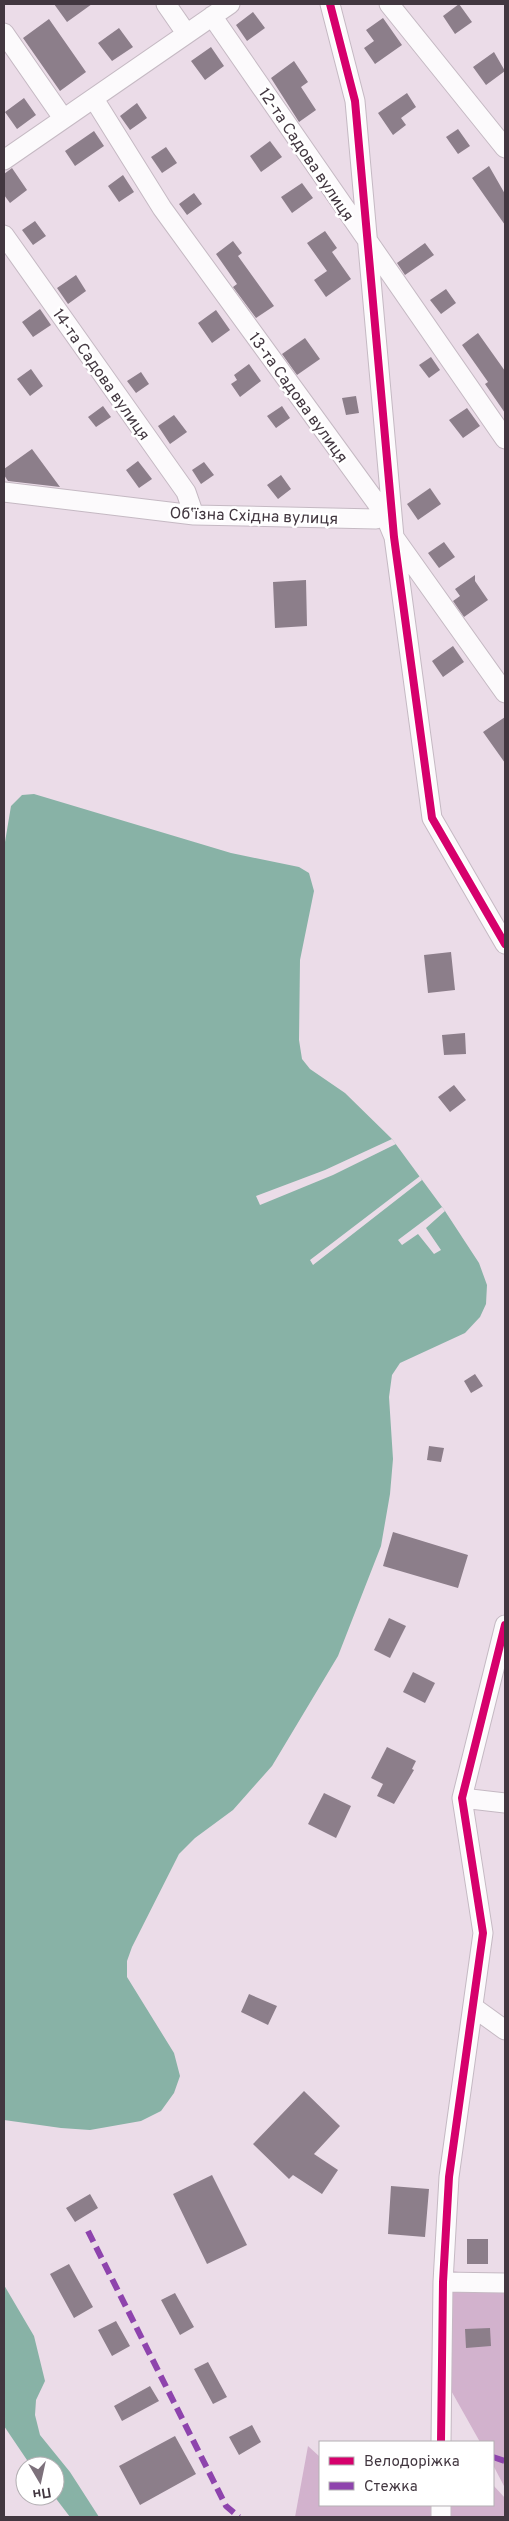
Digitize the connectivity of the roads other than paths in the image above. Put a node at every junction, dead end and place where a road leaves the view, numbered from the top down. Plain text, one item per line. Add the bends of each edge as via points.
1 (166, 4) edge
2 (230, 4) edge
3 (330, 4) edge
4 (389, 4) edge
5 (212, 16) junction
6 (4, 33) edge
7 (186, 33) junction
8 (94, 99) junction
9 (63, 118) junction
10 (505, 148) edge
11 (4, 160) edge
12 (4, 235) edge
13 (366, 240) junction
14 (505, 439) edge
15 (4, 492) edge
16 (384, 513) junction
17 (194, 515) junction
18 (394, 537) junction
19 (505, 693) edge
20 (505, 944) edge
21 (505, 1625) edge
22 (462, 1798) junction
23 (505, 1803) edge
24 (472, 2007) junction
25 (505, 2030) edge
26 (443, 2282) junction
27 (505, 2283) edge
28 (441, 2441) edge

1 - 7 street
2 - 5 street
3 - 13 street via 354,101
4 - 10 street
5 - 7 street
5 - 13 street, 12-та Садова вулиця
6 - 9 street
7 - 8 street
8 - 9 street
8 - 16 street, 13-та Садова вулиця via 162,208
9 - 11 street
12 - 17 street, 14-та Садова вулиця via 186,492
13 - 14 street, 12-та Садова вулиця
13 - 18 street
15 - 17 street, Обʼїзна Східна вулиця
16 - 17 street, Обʼїзна Східна вулиця via 376,519
16 - 18 street, 13-та Садова вулиця
18 - 19 street, 13-та Садова вулиця
18 - 20 street via 432,818
21 - 22 street
22 - 23 street
22 - 24 street via 483,1933
24 - 25 street
24 - 26 street via 449,2176
26 - 27 street
26 - 28 street

